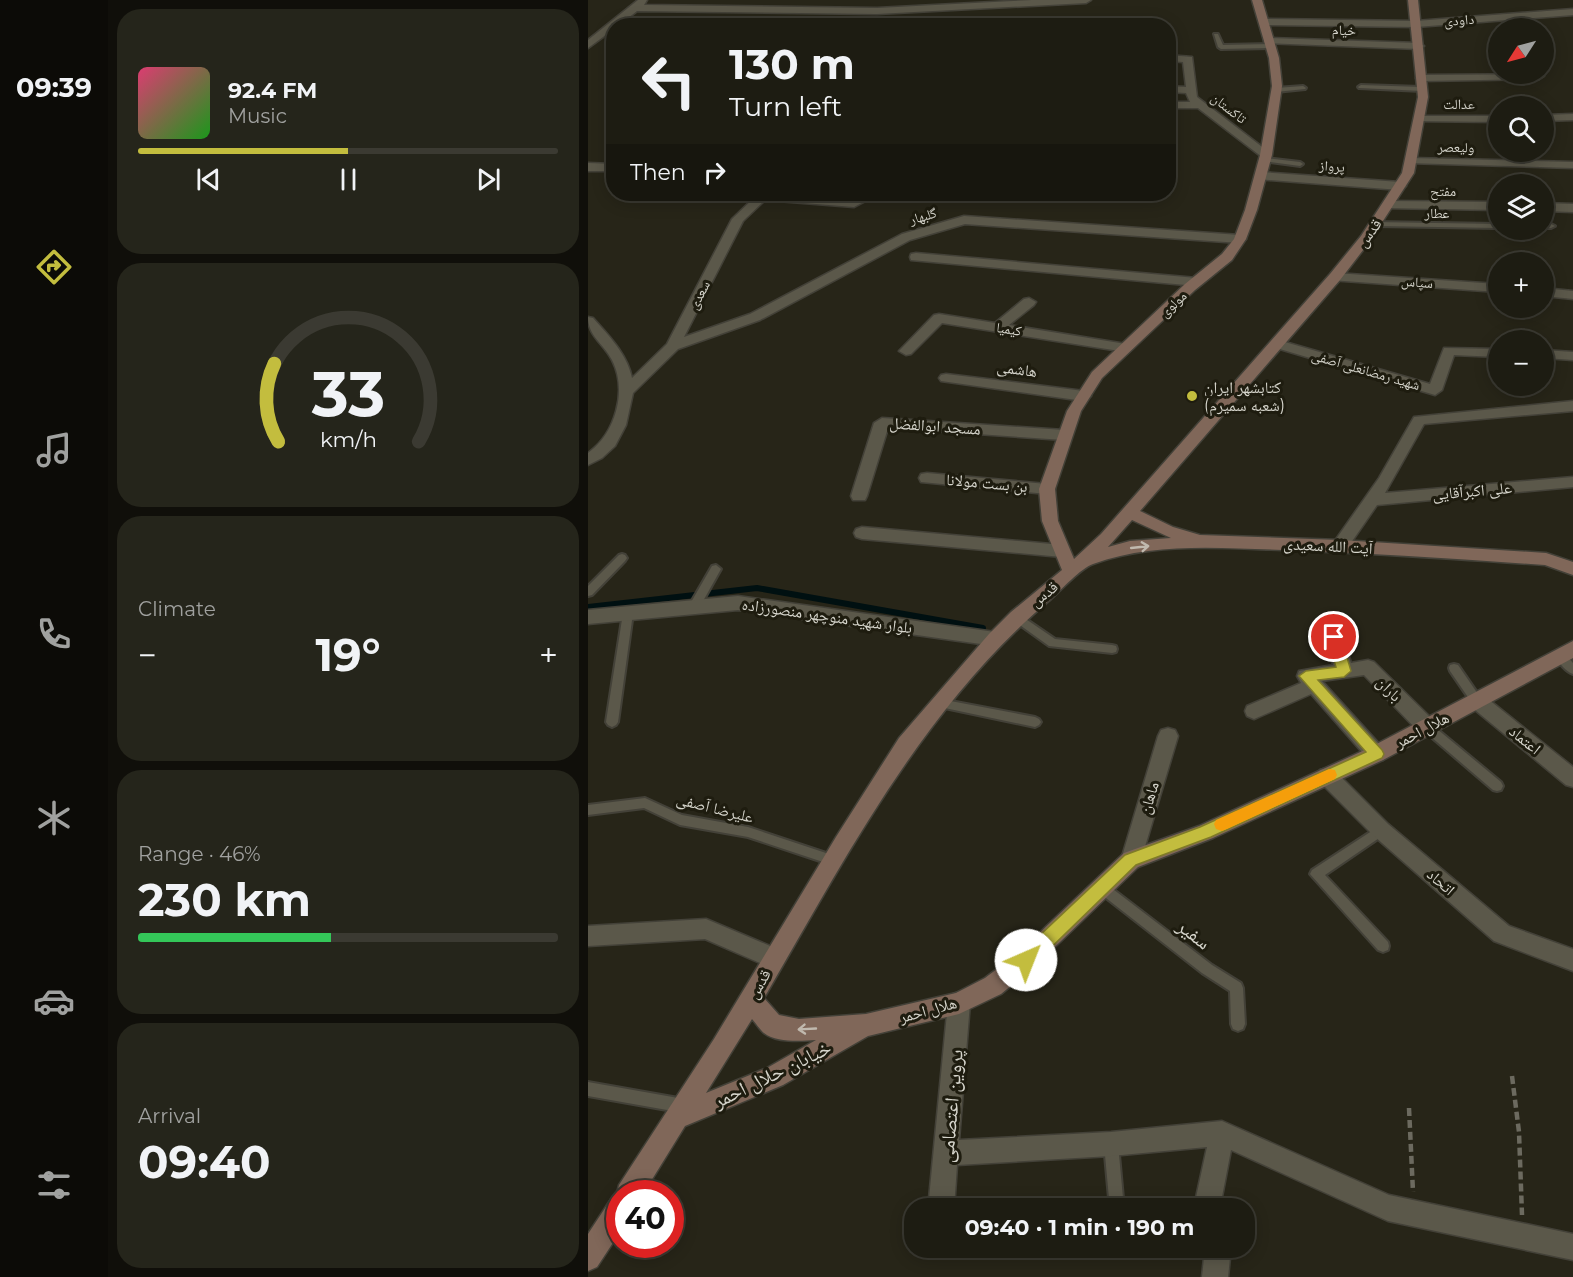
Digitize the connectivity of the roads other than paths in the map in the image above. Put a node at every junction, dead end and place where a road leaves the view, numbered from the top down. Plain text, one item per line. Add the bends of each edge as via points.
1 (644, 0) edge
2 (873, 0) edge
3 (1086, 0) edge
4 (1257, 0) edge
5 (1413, 0) edge
6 (1064, 1) edge
7 (634, 8) junction
8 (1573, 12) edge
9 (879, 15) junction
10 (622, 18) edge
11 (1264, 22) junction
12 (1416, 24) junction
13 (606, 31) edge
14 (1216, 35) dead end
15 (1270, 44) junction
16 (588, 45) edge
17 (1419, 46) junction
18 (1176, 58) edge
19 (1488, 79) edge
20 (1422, 83) junction
21 (1361, 87) dead end
22 (1303, 88) dead end
23 (1176, 89) edge
24 (1192, 90) junction
25 (1276, 90) junction
26 (1176, 105) edge
27 (1201, 105) junction
28 (1573, 117) edge
29 (1554, 118) edge
30 (1419, 119) junction
31 (1488, 119) edge
32 (1266, 158) junction
33 (1411, 161) junction
34 (1300, 164) dead end
35 (1573, 165) edge
36 (588, 167) edge
37 (606, 168) edge
38 (1261, 176) junction
39 (1400, 186) junction
40 (757, 201) edge
41 (831, 201) edge
42 (858, 201) edge
43 (1388, 206) junction
44 (1488, 206) edge
45 (1554, 207) edge
46 (1573, 208) edge
47 (1376, 224) junction
48 (1488, 226) edge
49 (1240, 239) junction
50 (916, 256) dead end
51 (1335, 277) junction
52 (1197, 282) junction
53 (1488, 287) edge
54 (1554, 293) edge
55 (1573, 296) edge
56 (1029, 302) dead end
57 (588, 321) edge
58 (998, 327) junction
59 (1278, 344) junction
60 (673, 346) junction
61 (1126, 348) junction
62 (906, 351) dead end
63 (1488, 352) edge
64 (1554, 355) edge
65 (1573, 356) edge
66 (946, 378) dead end
67 (627, 391) junction
68 (1084, 396) junction
69 (1573, 406) edge
70 (1064, 435) junction
71 (588, 460) edge
72 (927, 478) dead end
73 (1573, 482) edge
74 (1047, 489) junction
75 (859, 496) dead end
76 (1371, 501) junction
77 (1128, 512) junction
78 (862, 532) dead end
79 (1203, 541) junction
80 (1340, 546) junction
81 (1062, 552) junction
82 (622, 558) dead end
83 (1077, 566) junction
84 (716, 569) dead end
85 (1573, 569) edge
86 (588, 592) edge
87 (696, 604) junction
88 (628, 613) junction
89 (588, 617) edge
90 (1017, 617) junction
91 (1329, 620) dead end
92 (994, 639) junction
93 (1112, 649) dead end
94 (1570, 655) edge
95 (1454, 668) dead end
96 (1344, 671) junction
97 (1314, 685) junction
98 (1476, 700) junction
99 (940, 703) junction
100 (1254, 711) dead end
101 (612, 722) dead end
102 (1035, 722) dead end
103 (1427, 727) junction
104 (1168, 736) dead end
105 (1376, 754) junction
106 (1327, 776) junction
107 (1573, 779) edge
108 (1497, 786) dead end
109 (588, 810) edge
110 (1381, 830) junction
111 (1131, 860) junction
112 (832, 861) junction
113 (1101, 887) junction
114 (588, 936) edge
115 (1383, 946) dead end
116 (774, 958) junction
117 (1573, 960) edge
118 (750, 999) junction
119 (959, 1003) junction
120 (1238, 1024) dead end
121 (866, 1025) junction
122 (588, 1089) edge
123 (680, 1112) junction
124 (1222, 1133) junction
125 (1111, 1144) junction
126 (947, 1153) junction
127 (637, 1180) edge
128 (942, 1198) edge
129 (1116, 1198) edge
130 (1209, 1198) edge
131 (606, 1230) edge
132 (1573, 1247) edge
133 (588, 1258) edge
134 (1217, 1258) edge
135 (1215, 1277) edge

1 - 7 street
2 - 9 street
3 - 6 street
4 - 11 street, مولوی
5 - 12 street, قدس
6 - 9 street
7 - 9 street
7 - 10 street
8 - 12 street, داودی
11 - 12 street
11 - 15 street, مولوی
12 - 17 street, قدس
13 - 16 street
14 - 15 lane via 1221,47
15 - 17 street, خیام
15 - 25 street, مولوی
17 - 20 street, قدس
18 - 24 street, تاکستان via 1188,59
19 - 20 street
20 - 21 lane
20 - 30 street, قدس
22 - 25 lane
23 - 24 street
24 - 27 street, تاکستان via 1192,98
25 - 32 street, مولوی
26 - 27 street
27 - 32 street, تاکستان
28 - 29 street
30 - 31 street, عدالت
30 - 33 street, قدس
32 - 34 lane
32 - 38 street, مولوی
33 - 35 street, ولیعصر
33 - 39 street, قدس
36 - 37 street
38 - 39 street, پرواز
38 - 49 street, مولوی
39 - 43 street, قدس
40 - 60 street, سعدی via 738,219
41 - 42 street
43 - 44 street, مفتح
43 - 47 street, قدس
45 - 46 street
47 - 48 lane, عطار
47 - 51 street, قدس
49 - 52 street, مولوی
49 - 60 street, گلبهار via 964,220 906,237 755,317
50 - 52 street
51 - 53 street, سپاس
51 - 59 street, قدس
52 - 61 street, مولوی
54 - 55 street
56 - 58 street
57 - 67 street via 622,365
58 - 61 street, کیمیا
58 - 62 street, کیمیا via 939,318
59 - 63 street, شهید رمضانعلی آصفی via 1435,390 1449,351
59 - 77 street, قدس
60 - 67 street, سعدی
61 - 68 street, مولوی via 1097,375
64 - 65 street
66 - 68 street, هاشمی
67 - 71 street via 609,444
68 - 70 street, مولوی
69 - 76 street via 1419,420
70 - 74 street, مولوی
70 - 75 street, مسجد ابوالفضل via 882,423
72 - 74 street, بن بست مولانا
73 - 76 street, علی اکبرآقایی
74 - 81 street, مولوی via 1050,521
76 - 80 street
77 - 79 street via 1168,531
77 - 83 street, قدس
78 - 81 street
79 - 80 street, آیت الله سعیدی
83 -> 79 street, آیت الله سعیدی via 1130,547
80 - 85 street, آیت الله سعیدی via 1546,559
81 - 83 street, مولوی
82 - 86 lane
83 - 90 street, قدس
84 - 87 lane
87 - 88 street, بلوار شهید منوچهر منصورزاده
87 - 92 street, بلوار شهید منوچهر منصورزاده via 738,603
88 - 89 street, بلوار شهید منوچهر منصورزاده
88 - 101 lane
90 - 92 street, قدس
90 - 93 lane via 1053,643
91 - 96 street
92 - 99 street, قدس
94 - 98 street, هلال احمر
95 - 98 lane
96 - 97 street via 1306,676
96 - 103 street, باران via 1368,668
97 - 100 street
97 - 105 street
98 - 103 street, هلال احمر
98 - 107 street, اعتماد
99 - 102 lane
99 - 112 street, قدس via 906,744
103 - 105 street, هلال احمر
103 - 108 lane
104 - 111 street, ماهان
105 - 106 street, هلال احمر
106 - 110 street, اتحاد
106 - 111 street, هلال احمر via 1206,832
109 - 112 lane, علیرضا آصفی via 645,803 680,820 748,832
110 - 115 lane via 1316,874
110 - 117 street, اتحاد via 1502,934
111 - 113 street, هلال احمر
112 - 116 street, قدس
113 - 119 street, هلال احمر via 1026,960 993,986
113 - 120 lane, سفیر via 1236,988
114 - 116 street via 706,929
116 - 118 street, قدس
121 -> 118 street via 799,1030 773,1026
118 - 123 street, قدس
119 - 121 street, هلال احمر
119 - 126 street, پروین اعتصامی
121 - 123 street, خیابان حلال احمر via 775,1077
122 - 123 lane
123 - 127 street, قدس
124 - 125 street
124 - 130 street
124 - 132 street via 1388,1208
125 - 126 street
125 - 129 lane
126 - 128 street, پروین اعتصامی
131 - 133 street
134 - 135 street

